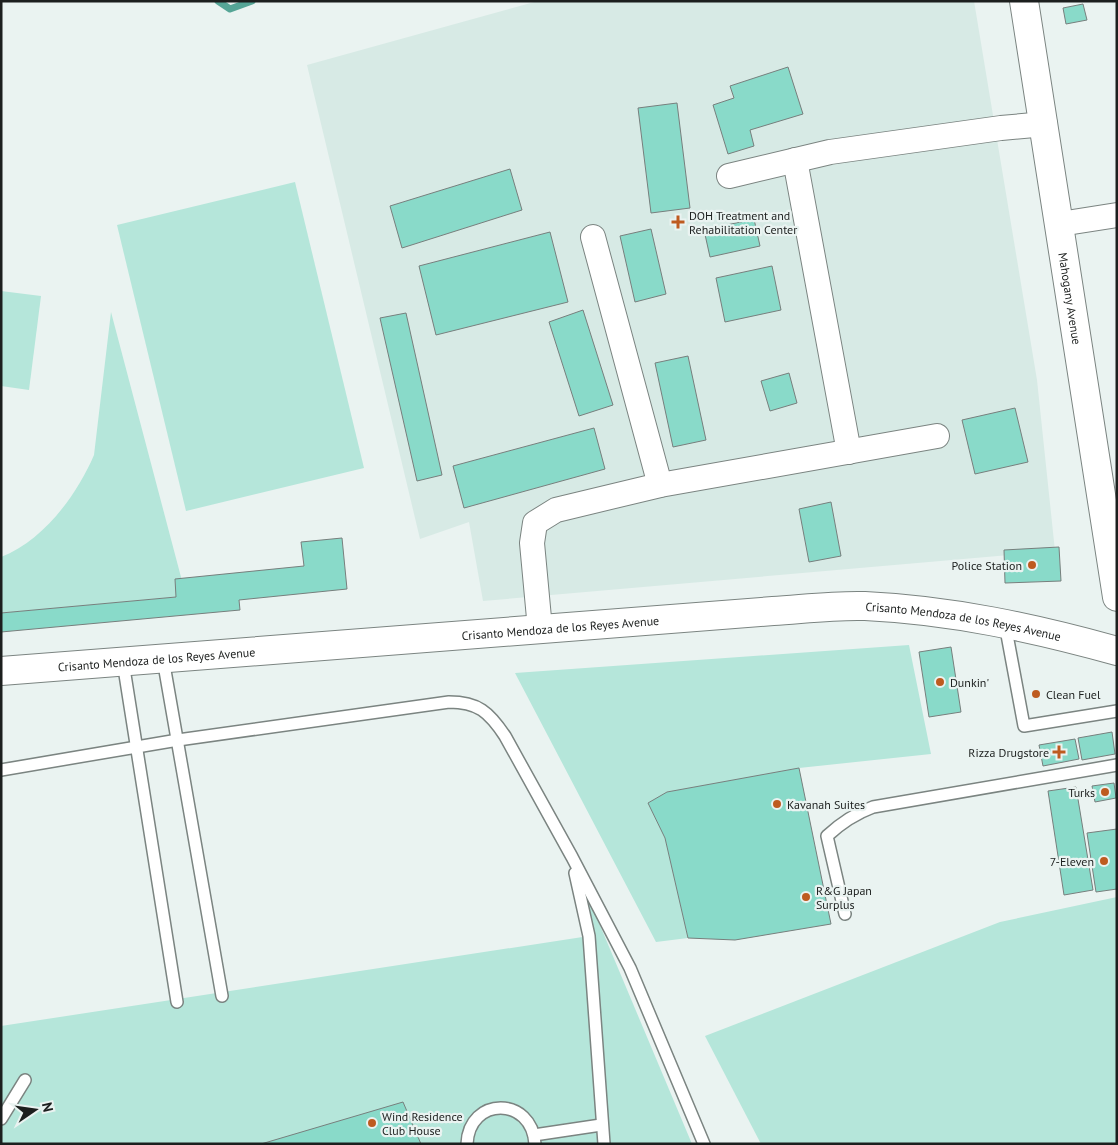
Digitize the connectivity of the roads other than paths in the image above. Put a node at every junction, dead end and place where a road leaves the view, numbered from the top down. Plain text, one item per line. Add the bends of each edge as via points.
1 (1024, 1) edge
2 (1045, 124) junction
3 (795, 160) junction
4 (729, 176) dead end
5 (1117, 215) edge
6 (1060, 224) junction
7 (594, 237) dead end
8 (937, 436) dead end
9 (849, 452) junction
10 (1108, 479) edge
11 (660, 485) junction
12 (1117, 597) edge
13 (1005, 623) junction
14 (540, 629) junction
15 (1117, 651) edge
16 (163, 658) junction
17 (123, 662) junction
18 (1, 671) edge
19 (1117, 711) edge
20 (178, 740) junction
21 (136, 747) junction
22 (1117, 765) edge
23 (1, 770) edge
24 (572, 857) junction
25 (844, 914) dead end
26 (222, 996) dead end
27 (177, 1002) dead end
28 (25, 1080) dead end
29 (1, 1120) edge
30 (601, 1125) junction
31 (535, 1140) edge
32 (467, 1144) edge
33 (604, 1144) edge
34 (704, 1144) edge

1 - 2 main road, Mahogany Avenue
2 - 3 street via 839,150
2 - 6 main road, Mahogany Avenue
3 - 4 street
3 - 9 street
5 - 6 street
6 - 10 main road, Mahogany Avenue
7 - 11 street
8 - 9 street
9 - 11 street
10 - 12 main road, Mahogany Avenue
11 - 14 street via 556,510 536,522 532,542
13 - 14 main road, Crisanto Mendoza de los Reyes Avenue via 863,606
13 - 15 main road, Crisanto Mendoza de los Reyes Avenue
13 - 19 lane via 1024,726
14 - 16 main road, Crisanto Mendoza de los Reyes Avenue
16 - 17 main road, Crisanto Mendoza de los Reyes Avenue
16 - 20 lane
17 - 18 main road, Crisanto Mendoza de los Reyes Avenue
17 - 21 lane
20 - 21 lane
20 - 24 lane via 464,702 480,708 494,720
20 - 26 lane
21 - 23 lane
21 - 27 lane
22 - 25 lane via 873,807 856,813 827,836
24 - 30 lane via 589,936
24 - 34 lane via 630,968
28 - 29 lane
30 - 31 lane
30 - 33 lane
31 - 32 lane via 527,1121 515,1110 504,1107 492,1108 473,1121

